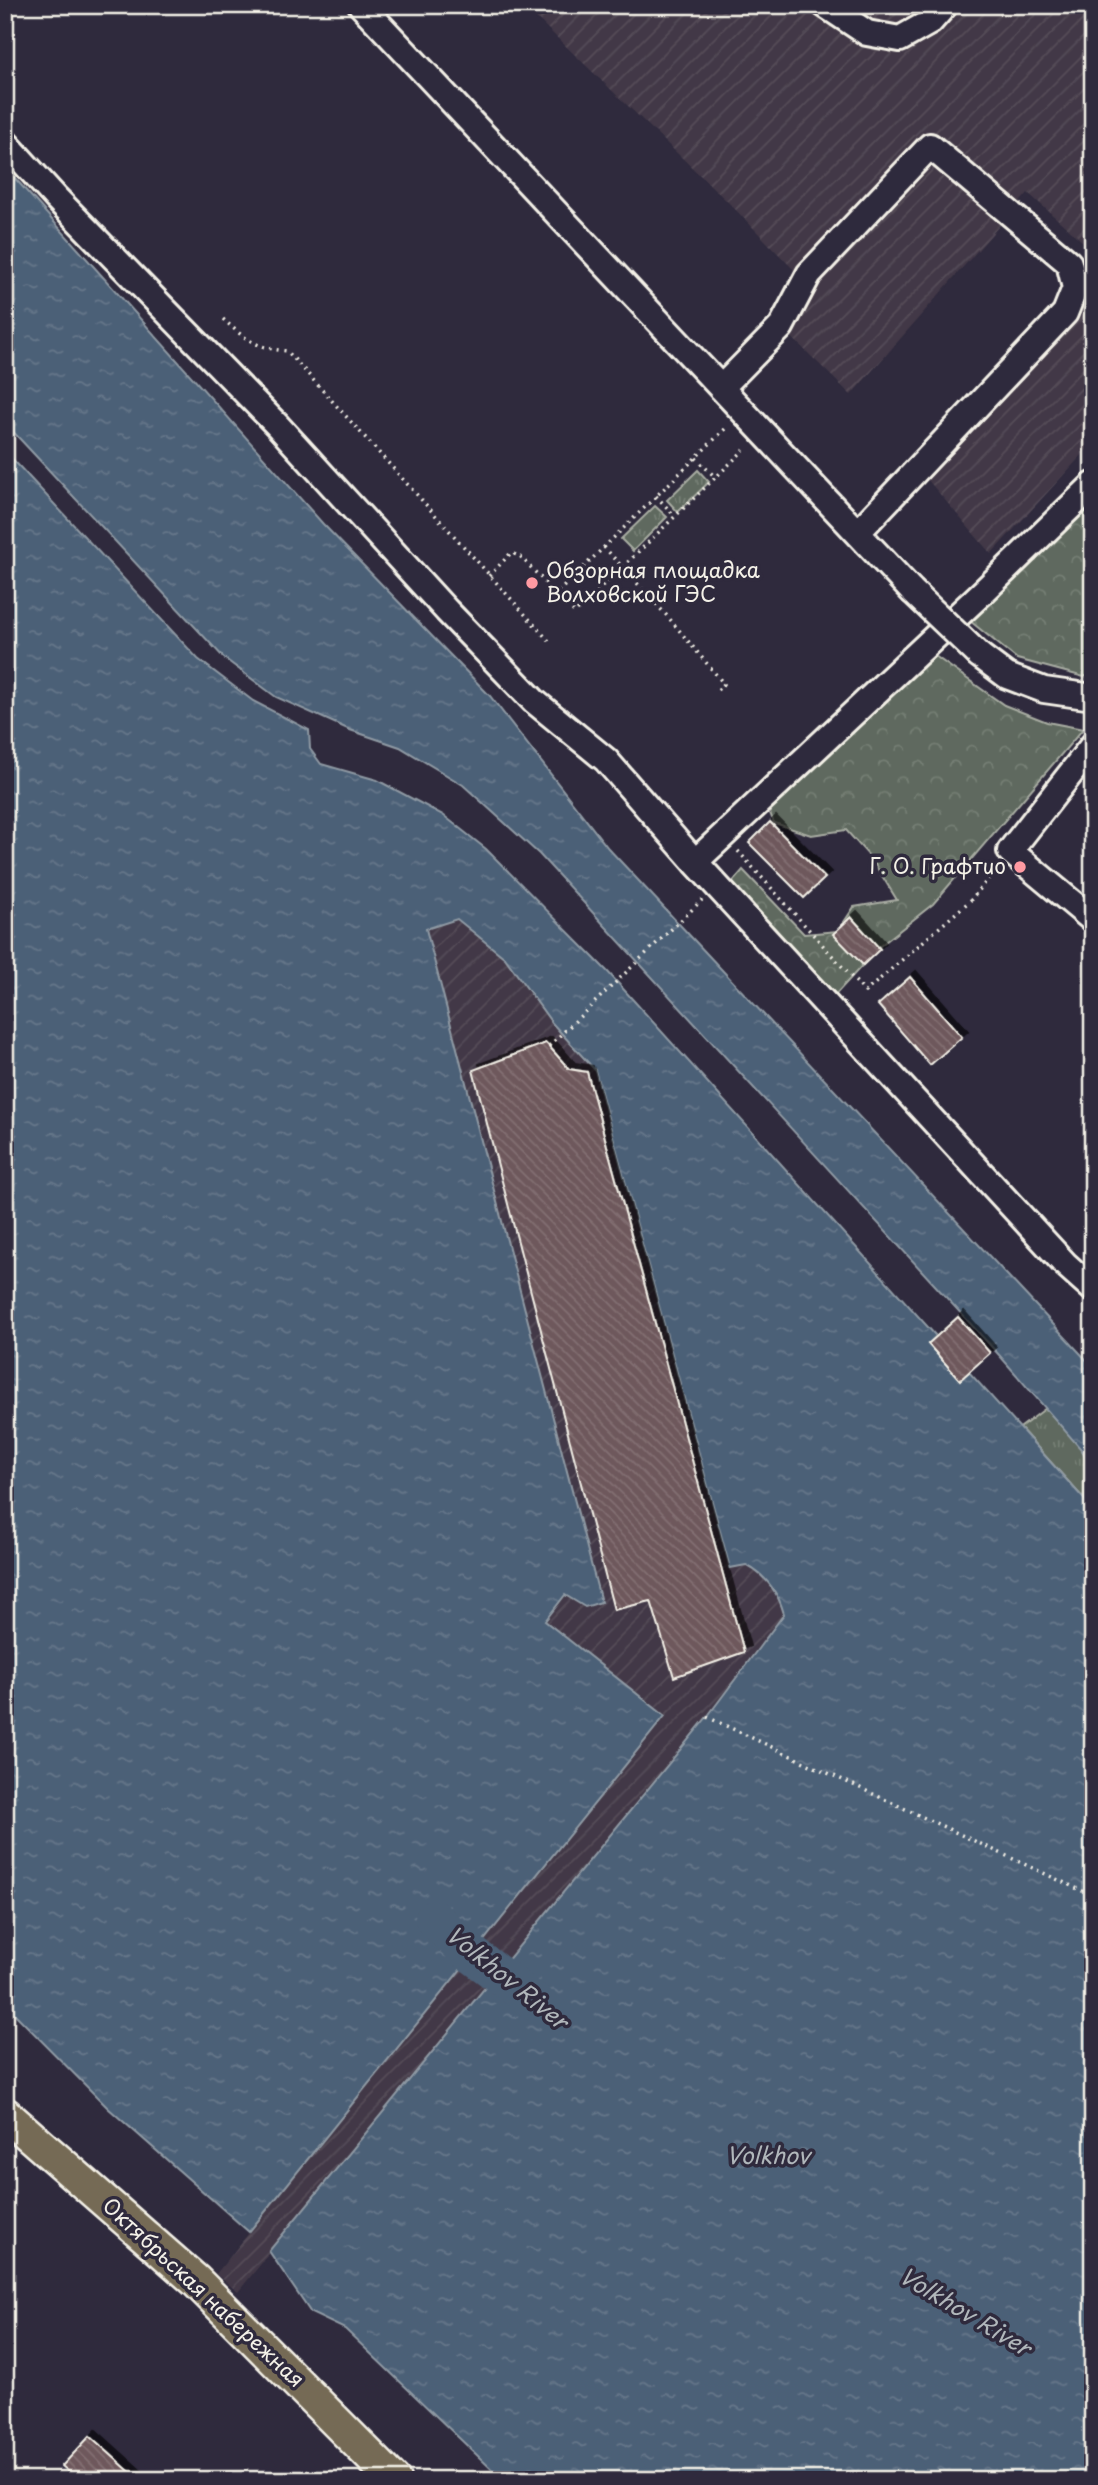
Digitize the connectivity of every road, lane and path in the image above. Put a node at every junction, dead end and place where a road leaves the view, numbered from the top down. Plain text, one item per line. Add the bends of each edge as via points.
1 (361, 5) edge
2 (825, 5) edge
3 (945, 5) edge
4 (5, 142) edge
5 (223, 319) dead end
6 (721, 388) junction
7 (725, 429) dead end
8 (744, 450) dead end
9 (696, 458) junction
10 (715, 477) junction
11 (1093, 485) edge
12 (656, 496) junction
13 (675, 516) junction
14 (858, 532) junction
15 (604, 547) junction
16 (622, 567) junction
17 (489, 576) junction
18 (556, 594) junction
19 (550, 642) dead end
20 (715, 692) dead end
21 (1093, 697) edge
22 (1093, 745) edge
23 (723, 835) junction
24 (1010, 851) junction
25 (695, 862) junction
26 (717, 886) junction
27 (1093, 920) edge
28 (549, 1046) dead end
29 (1093, 1289) edge
30 (707, 1717) dead end
31 (1093, 1896) edge
32 (5, 2113) edge
33 (394, 2480) edge

1 - 6 street
2 - 3 street via 867,33 900,39 930,22
4 - 25 street via 278,426 485,651 534,701 606,760
5 - 17 path via 245,340 287,351
6 - 14 street
6 - 14 street via 782,327 809,274 929,146 1069,263 1075,288 1065,313
7 - 9 path
8 - 10 path
9 - 10 path
9 - 12 path
10 - 13 path
11 - 23 street
12 - 13 path
12 - 15 path
13 - 16 path
14 - 21 street, bridge via 912,590 1007,676 1044,690
15 - 16 path
15 - 18 path
16 - 18 path via 575,613
16 - 20 path via 724,684
17 - 18 path via 511,553 520,556
17 - 19 path
22 - 24 street
23 - 24 path via 865,992 972,899
23 - 25 street
24 - 27 street
25 - 26 street
26 - 28 path
26 - 29 street
30 - 31 path
32 - 33 main road, Октябрьская набережная via 196,2281

